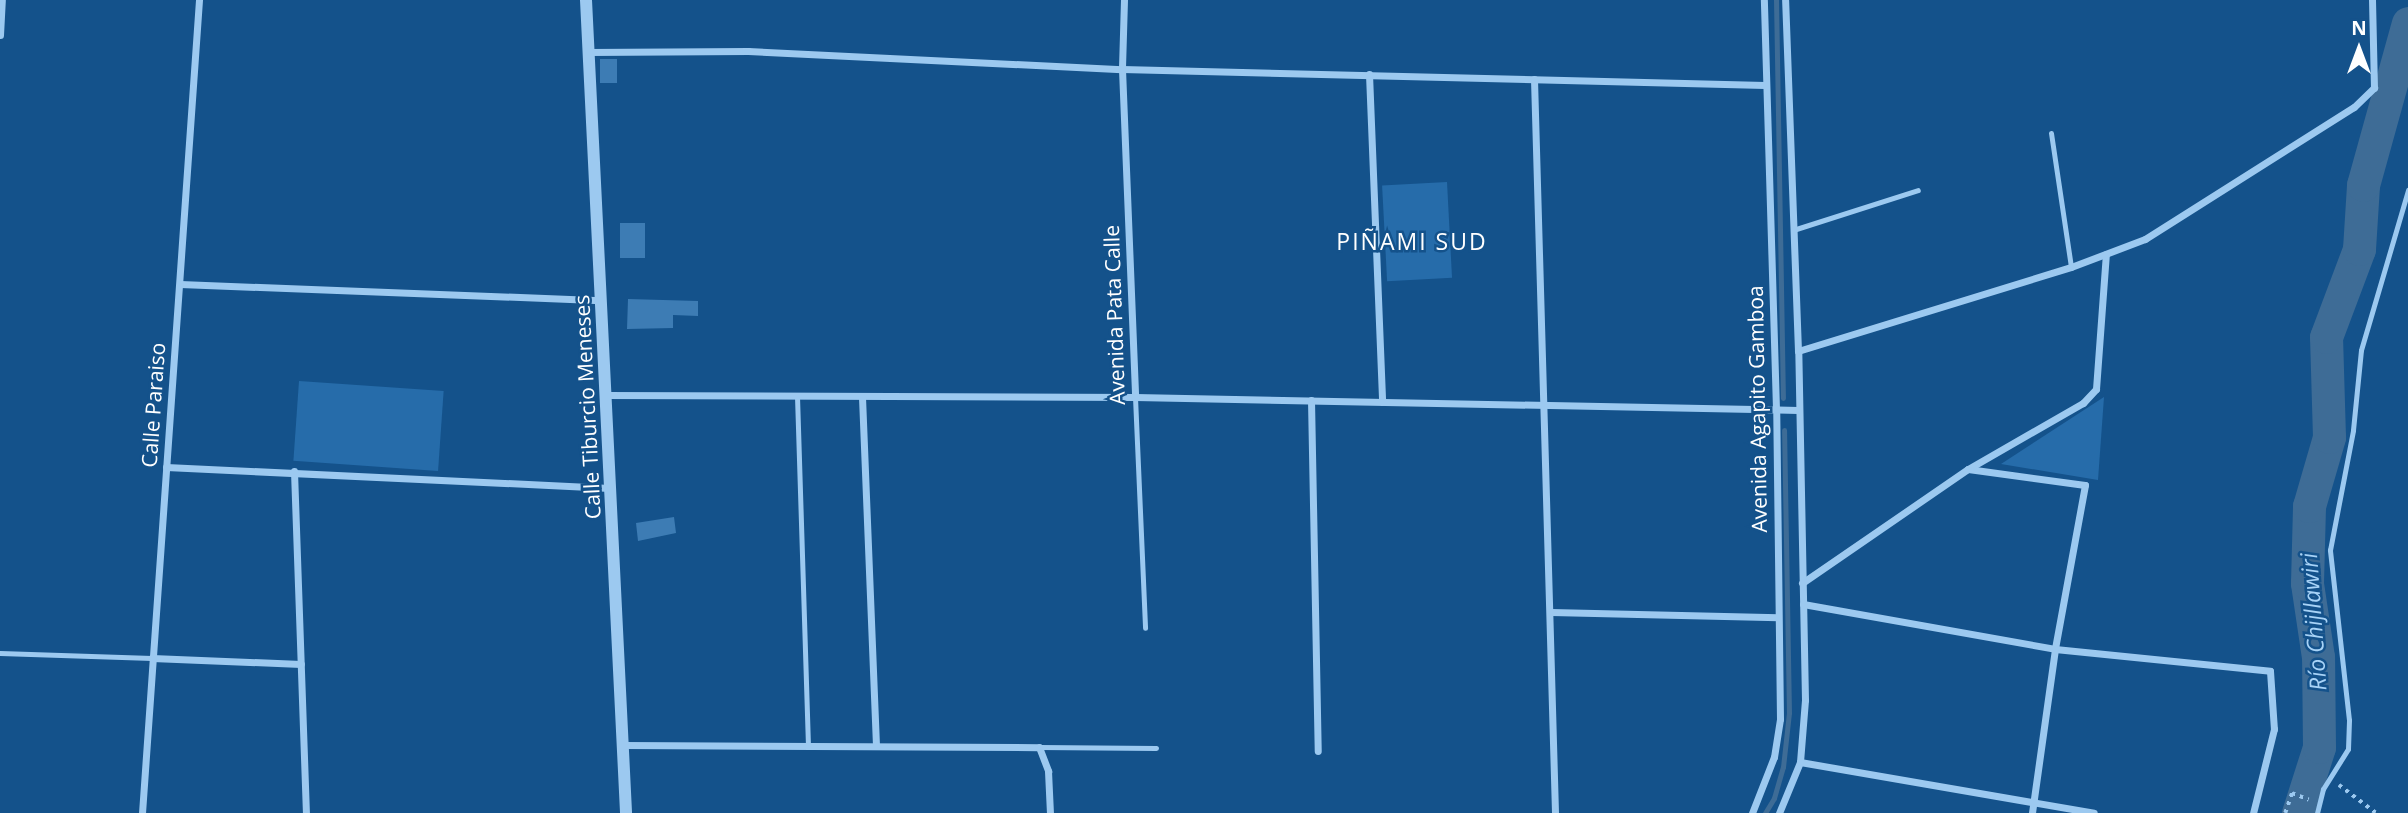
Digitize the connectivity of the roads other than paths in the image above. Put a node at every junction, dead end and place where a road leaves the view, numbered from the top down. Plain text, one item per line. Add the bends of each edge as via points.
1 (2, 0) edge
2 (199, 0) edge
3 (586, 0) edge
4 (1124, 0) edge
5 (1764, 0) edge
6 (1785, 0) edge
7 (2372, 0) edge
8 (0, 35) edge
9 (588, 52) junction
10 (1122, 69) junction
11 (1369, 74) junction
12 (1534, 79) junction
13 (1765, 85) junction
14 (2051, 133) dead end
15 (1918, 190) dead end
16 (2408, 190) edge
17 (1793, 230) junction
18 (2106, 254) junction
19 (2071, 267) junction
20 (180, 284) junction
21 (601, 300) junction
22 (1797, 351) junction
23 (605, 395) junction
24 (797, 396) junction
25 (862, 397) junction
26 (1135, 397) junction
27 (1311, 400) junction
28 (1382, 402) junction
29 (1543, 405) junction
30 (1776, 409) junction
31 (1798, 410) junction
32 (166, 467) junction
33 (1968, 469) junction
34 (294, 471) junction
35 (610, 488) junction
36 (1802, 583) junction
37 (1803, 604) junction
38 (1552, 612) junction
39 (1778, 617) junction
40 (1145, 628) dead end
41 (2055, 649) junction
42 (0, 653) edge
43 (152, 658) junction
44 (301, 664) junction
45 (623, 745) junction
46 (808, 746) junction
47 (876, 746) junction
48 (1039, 747) junction
49 (1156, 748) dead end
50 (1318, 751) dead end
51 (1800, 762) junction
52 (2034, 802) junction
53 (142, 813) edge
54 (306, 813) edge
55 (626, 813) edge
56 (1050, 813) edge
57 (1555, 813) edge
58 (1752, 813) edge
59 (1779, 813) edge
60 (2032, 813) edge
61 (2094, 813) edge
62 (2253, 813) edge
63 (2317, 813) edge

1 - 8 street
2 - 20 street, Calle Paraiso
3 - 9 street, Calle Tiburcio Meneses
4 - 10 street, Avenida Pata Calle
5 - 13 street, Avenida Agapito Gamboa
6 - 17 street, Avenida Agapito Gamboa
7 - 18 street via 2374,88 2354,107 2145,239
9 - 10 street via 748,51
9 - 21 street, Calle Tiburcio Meneses
10 - 11 street
10 - 26 street, Avenida Pata Calle
11 - 12 street
11 - 28 street
12 - 13 street
12 - 29 street
13 - 30 street, Avenida Agapito Gamboa
14 - 19 lane
15 - 17 lane
16 - 63 lane via 2361,350 2353,430 2330,550 2349,720 2348,749 2323,789
17 - 22 street, Avenida Agapito Gamboa
18 - 19 street
18 - 33 street via 2096,389 2083,403
19 - 22 street
20 - 21 street
20 - 32 street, Calle Paraiso
21 - 23 street, Calle Tiburcio Meneses
22 - 31 street, Avenida Agapito Gamboa
23 - 24 street
23 - 35 street, Calle Tiburcio Meneses
24 - 25 street
24 - 46 lane
25 - 26 street
25 - 47 street
26 - 27 street
26 - 40 lane, Avenida Pata Calle
27 - 28 street
27 - 50 street
28 - 29 street
29 - 30 street
29 - 38 street
30 - 31 street
30 - 39 street, Avenida Agapito Gamboa
31 - 36 street, Avenida Agapito Gamboa
32 - 34 street
32 - 43 street, Calle Paraiso
33 - 36 street
33 - 41 street via 2085,485
34 - 35 street
34 - 44 street
35 - 45 street, Calle Tiburcio Meneses
36 - 37 street, Avenida Agapito Gamboa
37 - 41 street
37 - 51 street, Avenida Agapito Gamboa via 1805,700
38 - 39 street
38 - 57 street
39 - 58 street, Avenida Agapito Gamboa via 1780,719 1774,757
41 - 52 street
41 - 62 street via 2270,671 2274,729
42 - 43 lane
43 - 44 street
43 - 53 street, Calle Paraiso
44 - 54 street
45 - 46 street
45 - 55 street, Calle Tiburcio Meneses
46 - 47 street
47 - 48 street
48 - 49 lane
48 - 56 street via 1048,771
51 - 52 street
51 - 59 street, Avenida Agapito Gamboa
52 - 60 street
52 - 61 street

